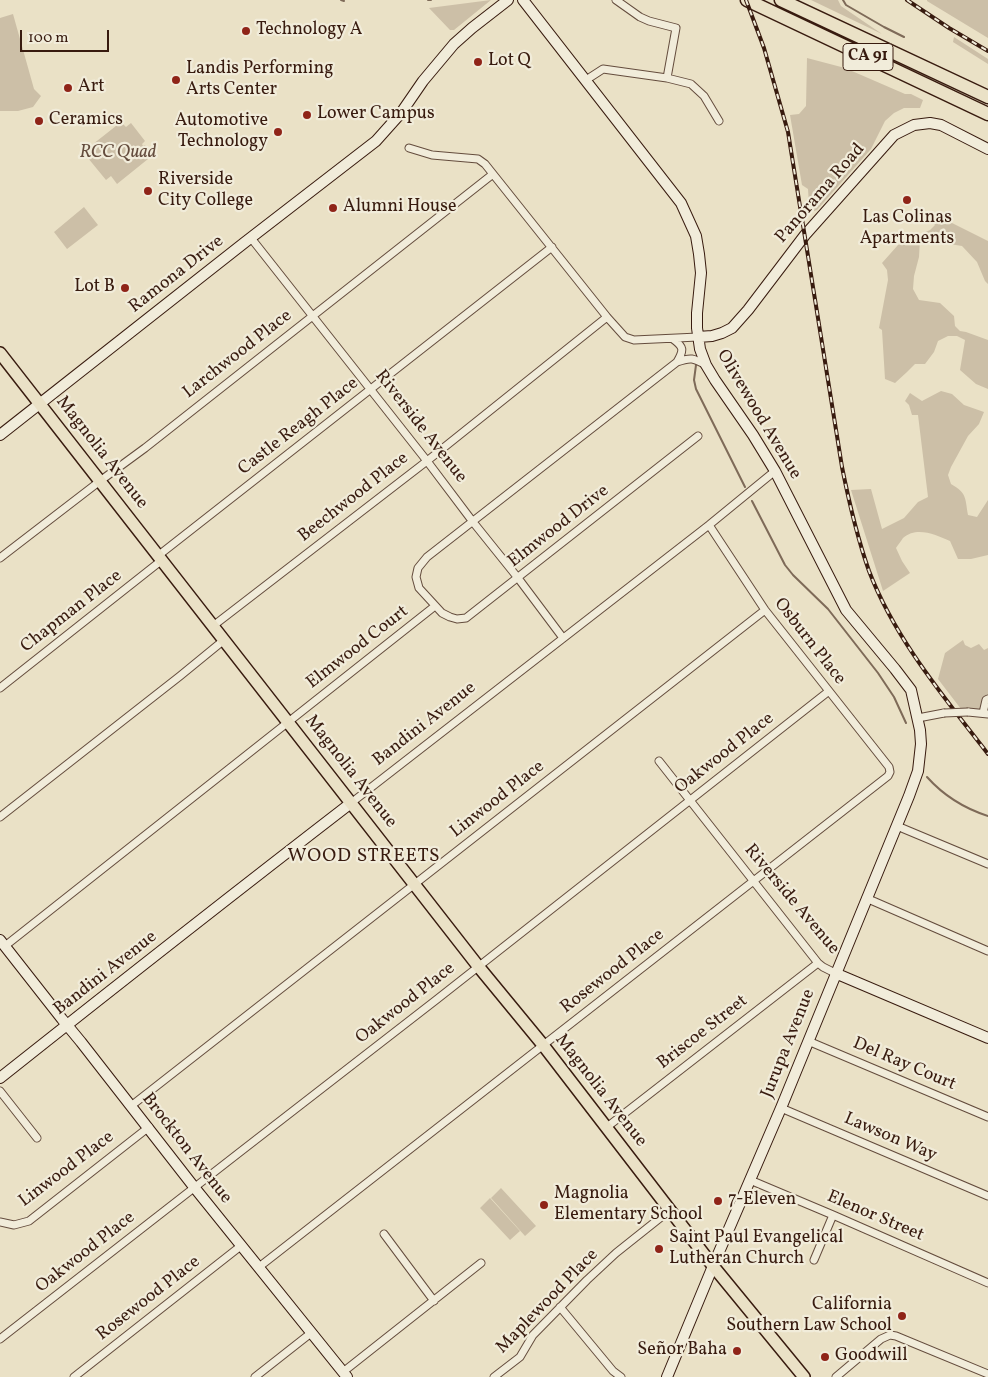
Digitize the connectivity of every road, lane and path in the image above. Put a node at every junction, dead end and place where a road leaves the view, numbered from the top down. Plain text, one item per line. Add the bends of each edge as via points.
1 (508, 0) edge
2 (523, 0) edge
3 (616, 0) edge
4 (747, 0) edge
5 (781, 0) edge
6 (667, 78) junction
7 (586, 80) junction
8 (988, 97) edge
9 (988, 114) edge
10 (719, 121) dead end
11 (409, 148) dead end
12 (988, 149) edge
13 (493, 174) junction
14 (250, 238) junction
15 (552, 247) junction
16 (312, 316) junction
17 (607, 318) junction
18 (698, 337) junction
19 (673, 339) junction
20 (0, 352) edge
21 (677, 362) junction
22 (706, 365) junction
23 (371, 390) junction
24 (40, 404) junction
25 (0, 436) edge
26 (698, 436) dead end
27 (426, 461) junction
28 (775, 470) junction
29 (100, 481) junction
30 (473, 522) junction
31 (709, 525) junction
32 (0, 558) edge
33 (160, 558) junction
34 (518, 578) junction
35 (435, 606) junction
36 (765, 610) junction
37 (213, 626) junction
38 (563, 638) junction
39 (224, 640) junction
40 (0, 688) edge
41 (829, 691) junction
42 (988, 699) edge
43 (985, 713) edge
44 (918, 718) junction
45 (288, 722) junction
46 (659, 761) dead end
47 (890, 772) joint
48 (690, 800) junction
49 (351, 803) junction
50 (0, 817) edge
51 (897, 826) junction
52 (988, 864) edge
53 (754, 881) junction
54 (415, 884) junction
55 (866, 898) junction
56 (2, 943) edge
57 (988, 951) edge
58 (818, 963) junction
59 (478, 966) junction
60 (835, 973) junction
61 (66, 1024) junction
62 (988, 1038) edge
63 (808, 1041) junction
64 (543, 1045) junction
65 (0, 1078) edge
66 (0, 1092) edge
67 (132, 1106) junction
68 (780, 1108) junction
69 (988, 1117) edge
70 (149, 1127) junction
71 (607, 1128) junction
72 (37, 1138) dead end
73 (750, 1180) junction
74 (194, 1187) junction
75 (988, 1196) edge
76 (670, 1210) junction
77 (833, 1215) junction
78 (0, 1222) edge
79 (384, 1234) dead end
80 (242, 1246) junction
81 (814, 1260) dead end
82 (480, 1263) dead end
83 (713, 1266) junction
84 (259, 1267) junction
85 (988, 1283) edge
86 (434, 1301) junction
87 (560, 1307) junction
88 (310, 1333) junction
89 (0, 1339) edge
90 (988, 1374) edge
91 (345, 1375) edge
92 (74, 1377) edge
93 (255, 1377) edge
94 (494, 1377) edge
95 (621, 1377) edge
96 (667, 1377) edge
97 (804, 1377) edge
98 (836, 1377) edge

1 - 14 main road, Ramona Drive via 448,51 376,141
2 - 7 main road, Olivewood Avenue
3 - 6 street via 640,17 676,28
4 - 9 highway, CA 91
5 - 8 highway, CA 91
6 - 7 street via 603,69
6 - 10 street via 691,84 704,96
7 - 18 main road, Olivewood Avenue via 681,203 692,225 701,273
11 - 13 street via 432,155 478,159
12 - 18 main road, Panorama Road via 941,124 914,125 894,135 805,235 732,328 712,336
13 - 15 street
13 - 16 street, Larchwood Place
14 - 16 street, Riverside Avenue
14 - 24 main road, Ramona Drive
15 - 17 street
15 - 23 street, Castle Reagh Place
16 - 23 street, Riverside Avenue
16 - 29 street, Larchwood Place
17 - 19 street via 630,339
17 - 27 street, Beechwood Place
18 - 19 street
18 - 22 main road, Olivewood Avenue
19 - 21 street via 682,348
20 - 24 main road, Magnolia Avenue
21 - 22 street via 693,358
21 - 30 street, Elmwood Court
22 - 28 main road, Olivewood Avenue
23 - 27 street, Riverside Avenue
23 - 33 street, Castle Reagh Place
24 - 25 main road, Ramona Drive
24 - 29 main road, Magnolia Avenue
26 - 34 street, Elmwood Drive
27 - 30 street, Riverside Avenue
27 - 37 street, Beechwood Place
28 - 31 street, Bandini Avenue
28 - 44 main road, Olivewood Avenue via 846,610 910,690
29 - 32 street, Larchwood Place
29 - 33 main road, Magnolia Avenue
30 - 34 street, Riverside Avenue
30 - 35 street, Elmwood Court via 427,557 418,568 419,588
31 - 36 street, Osburn Place
31 - 38 street, Bandini Avenue
33 - 37 main road, Magnolia Avenue
33 - 40 street, Chapman Place
34 - 35 street, Elmwood Drive via 466,618 450,617
34 - 38 street, Riverside Avenue
35 - 45 street, Elmwood Court
36 - 41 street, Osburn Place
36 - 54 street, Linwood Place
37 - 39 main road, Magnolia Avenue
38 - 49 street, Bandini Avenue
39 - 45 main road, Magnolia Avenue
39 - 50 street
41 - 47 street, Osburn Place
41 - 48 street, Oakwood Place
42 - 43 street
43 - 44 street, bridge via 944,712
44 - 51 main road, Jurupa Avenue via 921,744 918,770
45 - 49 main road, Magnolia Avenue
45 - 56 street, Elmwood Court
46 - 48 street, Riverside Avenue
47 - 53 street, Rosewood Place
48 - 53 street, Riverside Avenue
48 - 59 street, Oakwood Place
49 - 54 main road, Magnolia Avenue
49 - 61 main road, Bandini Avenue
51 - 52 street
51 - 55 main road, Jurupa Avenue
53 - 58 street, Riverside Avenue
53 - 64 street, Rosewood Place
54 - 59 main road, Magnolia Avenue
54 - 67 street, Linwood Place
55 - 57 street
55 - 60 main road, Jurupa Avenue
56 - 61 main road, Brockton Avenue
58 - 60 street, Riverside Avenue
58 - 71 street, Briscoe Street
59 - 64 main road, Magnolia Avenue
59 - 74 street, Oakwood Place
60 - 62 main road, Riverside Avenue
60 - 63 main road, Jurupa Avenue
61 - 65 main road, Bandini Avenue
61 - 67 main road, Brockton Avenue
63 - 68 main road, Jurupa Avenue
63 - 69 street, Del Ray Court
64 - 71 main road, Magnolia Avenue
64 - 84 street, Rosewood Place
66 - 72 street
67 - 70 main road, Brockton Avenue
68 - 73 main road, Jurupa Avenue
68 - 75 street, Lawson Way
70 - 74 main road, Brockton Avenue
70 - 78 street, Linwood Place via 29,1221 14,1225
71 - 76 main road, Magnolia Avenue
73 - 77 street, Elenor Street
73 - 83 main road, Jurupa Avenue
74 - 80 main road, Brockton Avenue
74 - 89 street, Oakwood Place
76 - 83 main road, Magnolia Avenue
76 - 87 street, Maplewood Place via 616,1253
77 - 81 street
77 - 85 street, Elenor Street
79 - 86 street
80 - 84 main road, Brockton Avenue
80 - 92 street, Rosewood Place
82 - 86 street
83 - 96 main road, Jurupa Avenue
83 - 97 main road, Magnolia Avenue
84 - 88 main road, Brockton Avenue
86 - 91 street
87 - 94 street, Maplewood Place via 533,1336 520,1357
87 - 95 street
88 - 91 main road, Brockton Avenue
88 - 93 street
90 - 98 street via 890,1335

